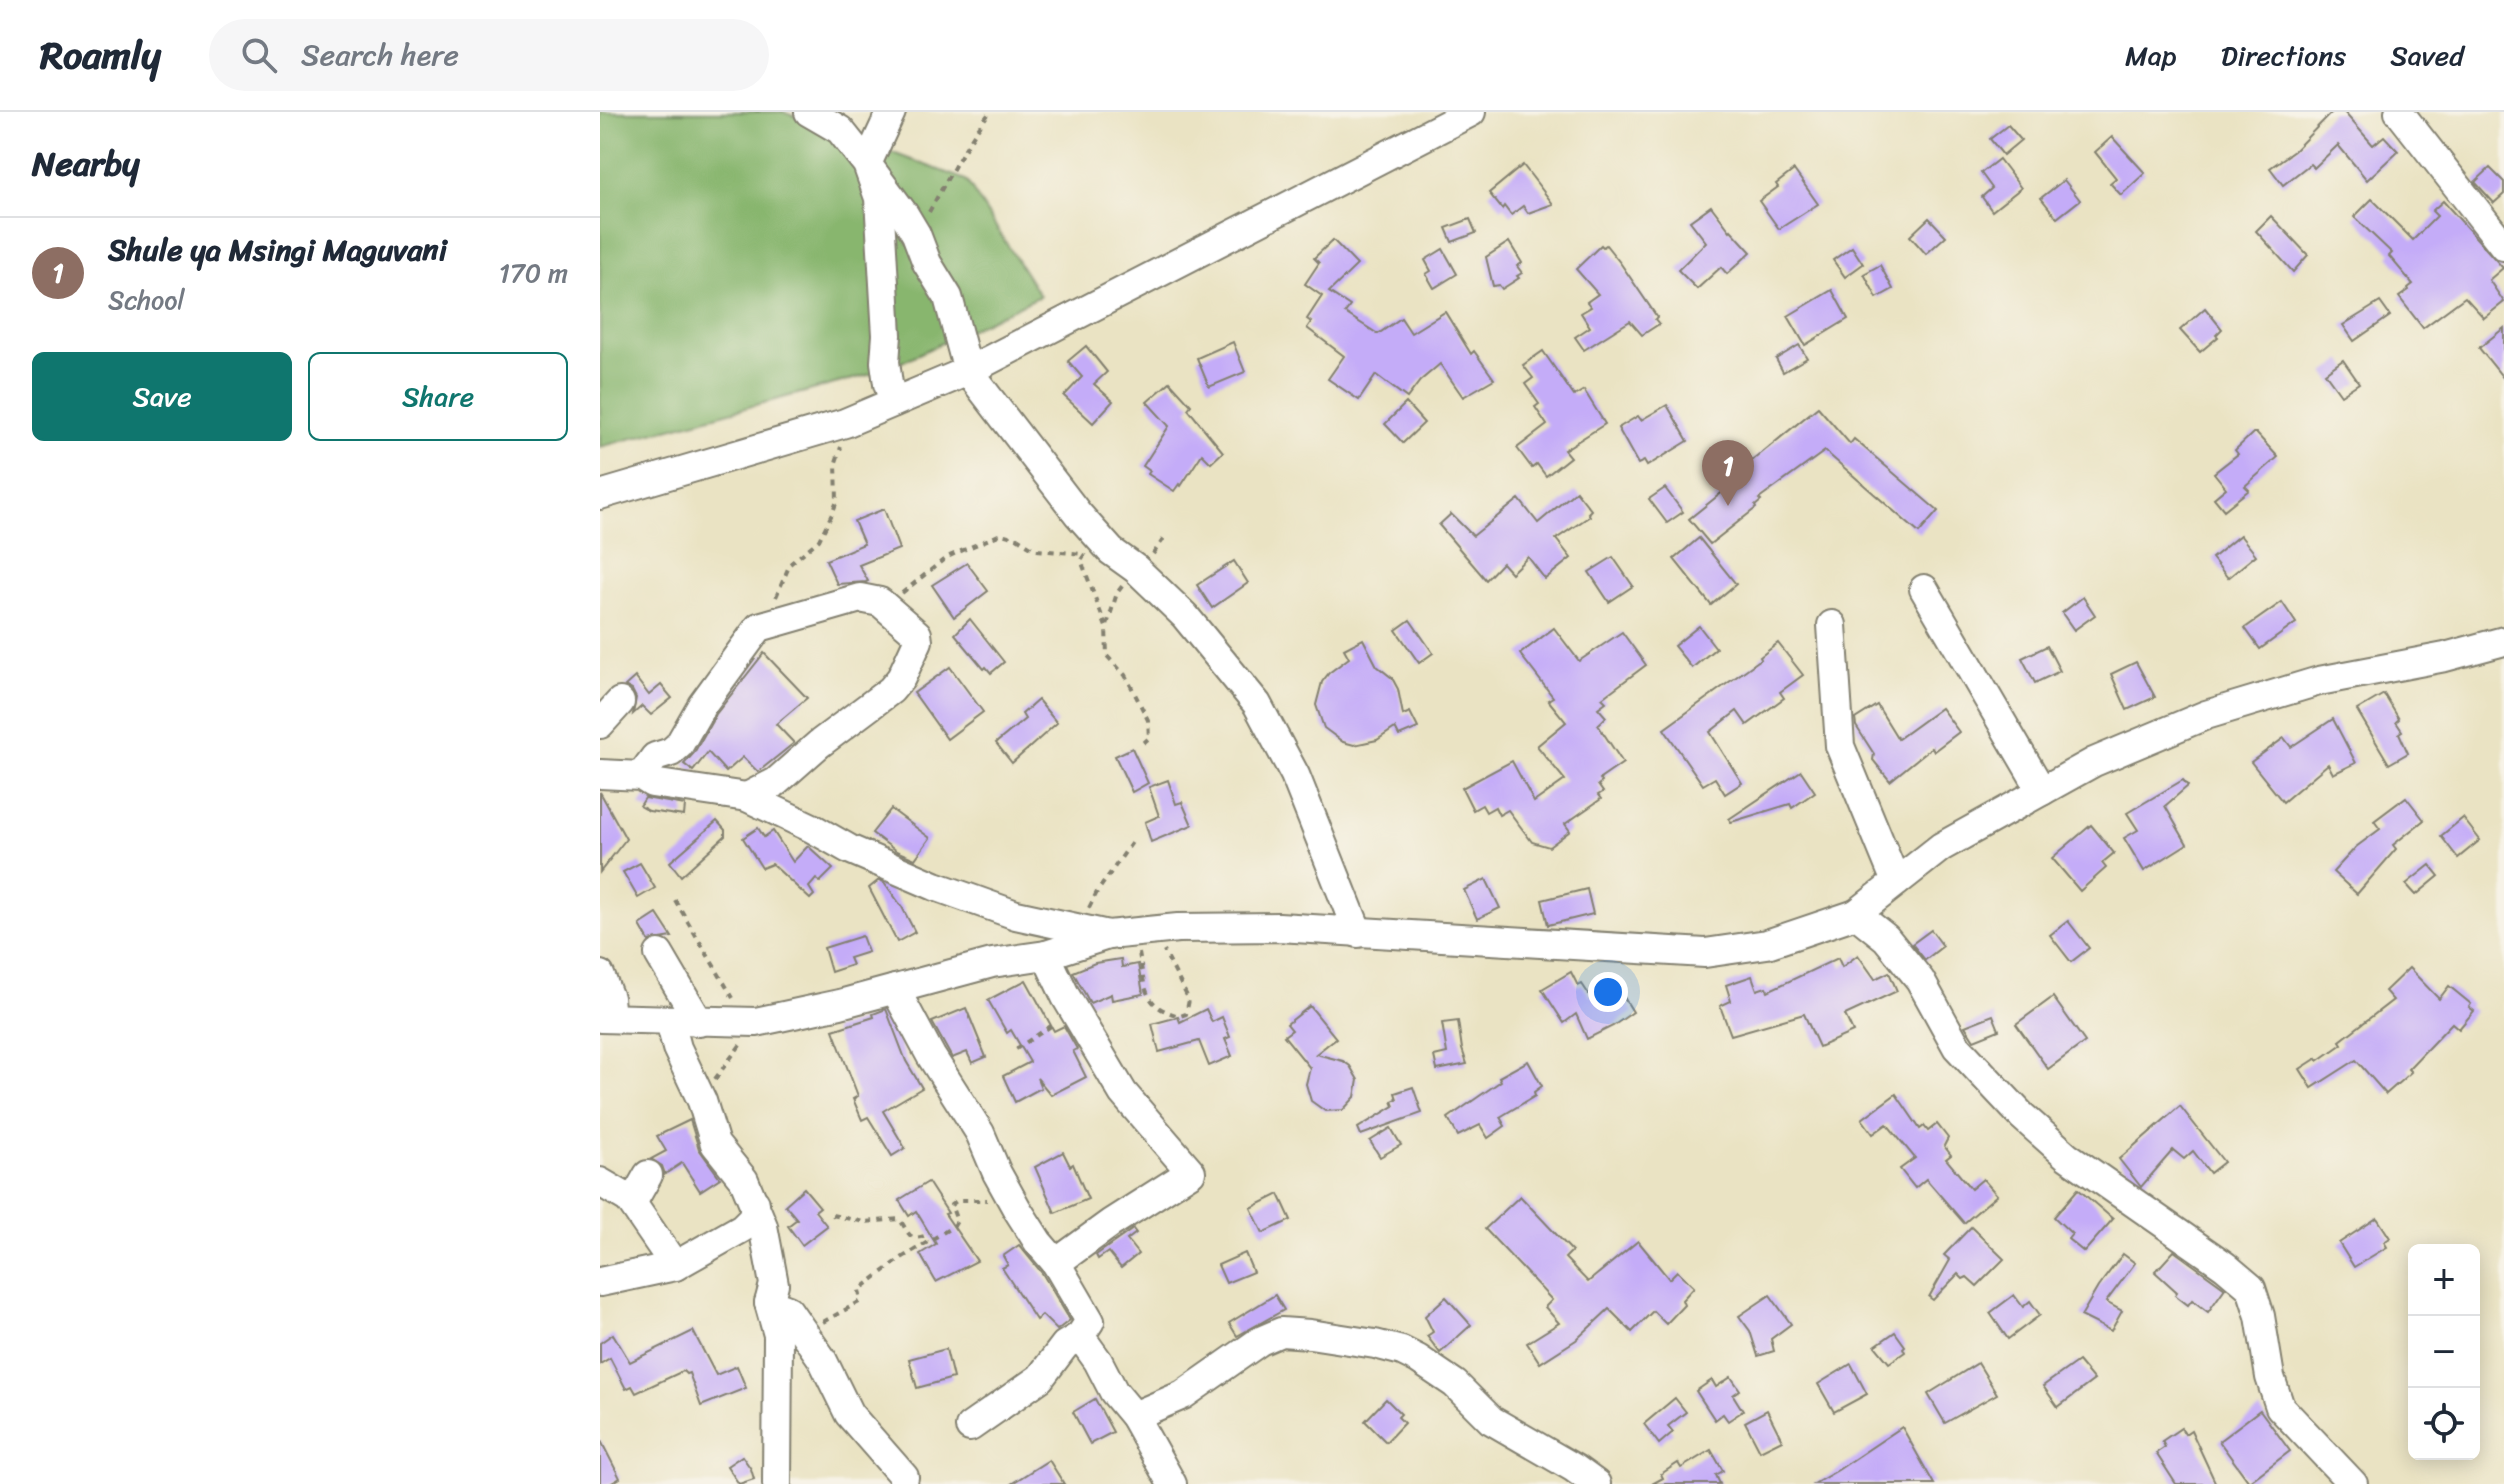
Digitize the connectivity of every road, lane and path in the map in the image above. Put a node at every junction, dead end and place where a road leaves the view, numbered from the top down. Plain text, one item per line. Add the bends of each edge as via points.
1 (809, 112) edge
2 (891, 112) edge
3 (990, 112) edge
4 (1471, 112) edge
5 (2399, 112) edge
6 (867, 164) junction
7 (916, 234) junction
8 (2504, 246) edge
9 (968, 371) junction
10 (894, 402) junction
11 (845, 423) junction
12 (600, 495) edge
13 (1099, 552) junction
14 (1924, 589) dead end
15 (880, 602) junction
16 (1832, 625) dead end
17 (759, 627) junction
18 (2504, 641) edge
19 (620, 702) dead end
20 (600, 724) edge
21 (1139, 747) dead end
22 (600, 774) edge
23 (641, 776) junction
24 (2042, 791) junction
25 (747, 797) junction
26 (1135, 838) dead end
27 (1896, 882) junction
28 (675, 900) dead end
29 (1856, 914) junction
30 (1121, 932) junction
31 (1358, 933) junction
32 (659, 954) dead end
33 (1046, 955) junction
34 (600, 975) edge
35 (895, 989) junction
36 (1074, 1011) junction
37 (606, 1018) edge
38 (670, 1021) junction
39 (699, 1022) junction
40 (749, 1022) junction
41 (1016, 1049) dead end
42 (702, 1101) junction
43 (648, 1175) dead end
44 (600, 1182) edge
45 (1007, 1192) junction
46 (629, 1199) junction
47 (755, 1203) junction
48 (832, 1215) dead end
49 (927, 1242) junction
50 (1056, 1263) junction
51 (675, 1266) junction
52 (612, 1280) edge
53 (600, 1297) edge
54 (769, 1303) junction
55 (802, 1330) junction
56 (1080, 1336) junction
57 (1134, 1416) junction
58 (970, 1427) dead end
59 (905, 1482) edge
60 (777, 1484) edge
61 (1172, 1484) edge
62 (1596, 1484) edge
63 (2353, 1484) edge

1 - 6 street via 840,130
2 - 6 street
3 - 7 path
4 - 9 street
5 - 8 street
6 - 7 street
6 - 10 street via 879,198 885,362
7 - 9 street via 948,297
9 - 10 street
9 - 13 street
10 - 11 street
11 - 12 street
11 - 17 path via 832,514 819,540 790,564
13 - 15 path via 1036,550 1001,534 947,557 906,590
13 - 21 path via 1081,560 1106,627 1107,656 1125,675 1148,720 1149,738
13 - 31 street via 1136,569 1185,616 1257,704 1295,775
14 - 24 street
15 - 17 street via 860,598
15 - 25 street via 917,634 901,678 776,782
16 - 27 street via 1840,746
17 - 23 street via 679,745 655,757
18 - 24 street via 2319,681 2206,715 2094,762
19 - 20 street
22 - 23 street
23 - 25 street via 652,783
24 - 27 street via 1941,847
25 - 30 street via 921,881 1016,915
26 - 30 path via 1092,900
27 - 29 street
28 - 40 path
29 - 31 street via 1767,944 1705,953
29 - 63 street via 1886,938 1920,980 1957,1047 2022,1116 2067,1156 2251,1288 2280,1407
30 - 30 path via 1189,1000 1186,1014 1160,1009 1146,993
30 - 31 street via 1252,927
30 - 33 street
32 - 39 street
33 - 35 street via 992,963
33 - 36 street
34 - 37 street via 609,998
35 - 40 street
35 - 45 street via 980,1133
36 - 41 path
36 - 50 street via 1123,1093 1191,1172
37 - 38 street
38 - 39 street
38 - 42 street
39 - 40 street
40 - 42 path
42 - 47 street via 715,1144
43 - 46 street
44 - 46 street
45 - 49 path via 993,1201 958,1200 951,1205 954,1226
45 - 50 street
46 - 51 street
47 - 51 street via 753,1217 742,1228
47 - 54 street via 774,1284
48 - 49 path via 864,1222 899,1219 910,1236 924,1236
49 - 55 path via 859,1290 861,1301
50 - 56 street via 1090,1321
51 - 52 street
52 - 53 street
54 - 55 street via 788,1310
54 - 60 street via 778,1335
55 - 59 street via 849,1414
56 - 57 street
56 - 58 street via 1065,1345 1040,1378
57 - 61 street
57 - 62 street via 1183,1395 1260,1341 1281,1332 1310,1334 1375,1344 1418,1359 1455,1384 1491,1420

